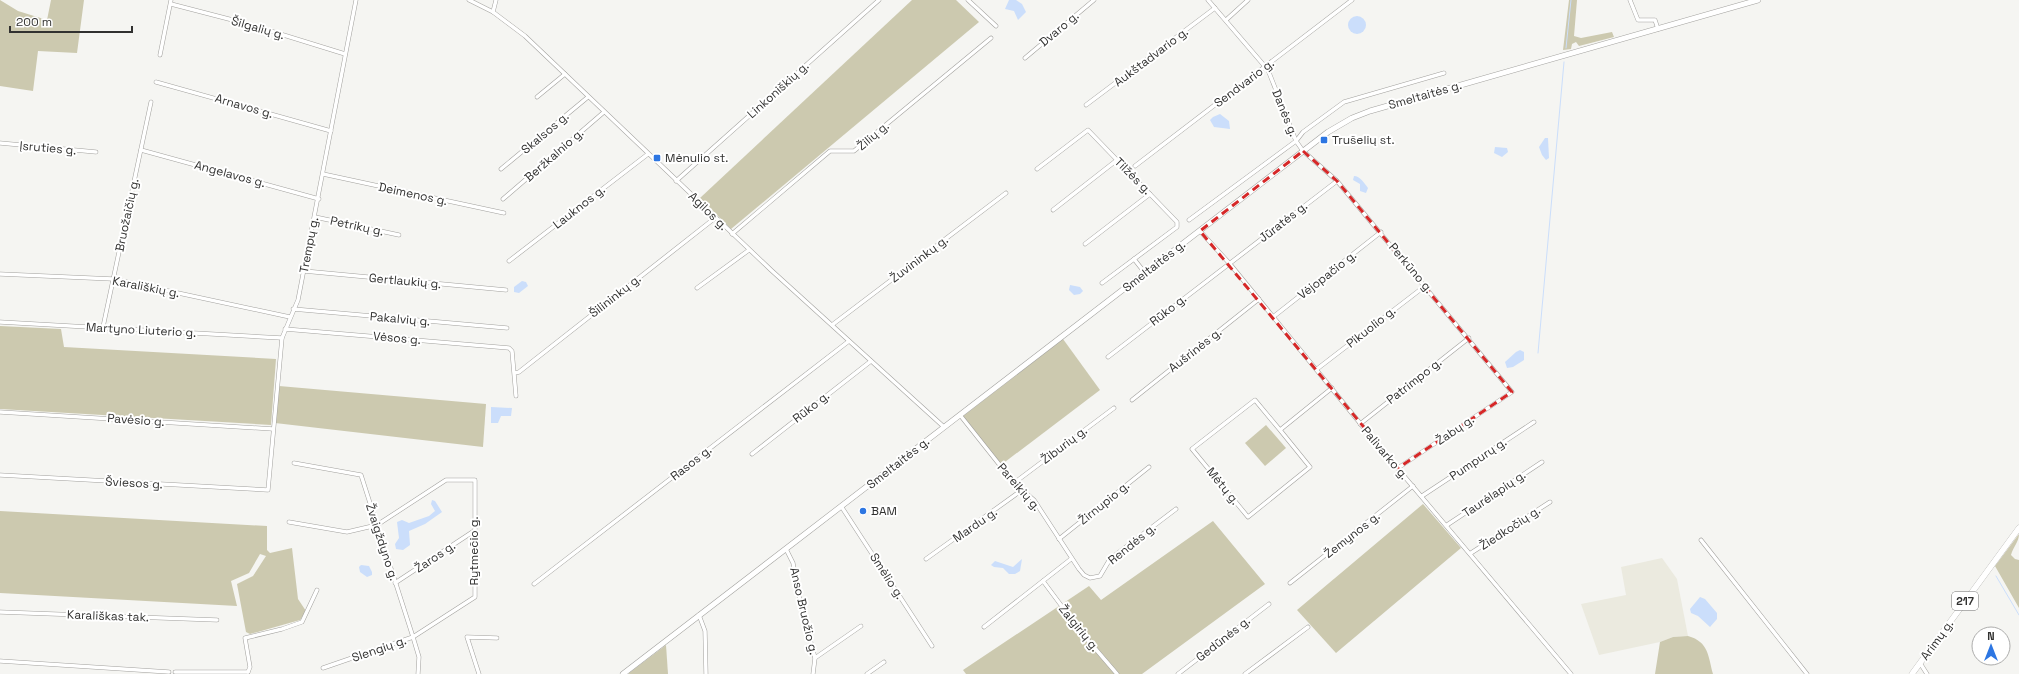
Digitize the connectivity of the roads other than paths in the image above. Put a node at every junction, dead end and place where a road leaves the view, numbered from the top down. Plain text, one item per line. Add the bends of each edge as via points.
1 (356, 0) edge
2 (469, 0) edge
3 (496, 0) edge
4 (879, 0) edge
5 (968, 0) edge
6 (1094, 0) edge
7 (1208, 0) edge
8 (1248, 0) edge
9 (1352, 0) edge
10 (1630, 0) edge
11 (1757, 0) edge
12 (171, 2) edge
13 (1215, 8) junction
14 (493, 12) junction
15 (1226, 20) junction
16 (996, 26) dead end
17 (1658, 28) junction
18 (991, 38) dead end
19 (345, 54) junction
20 (160, 55) dead end
21 (1025, 58) dead end
22 (1265, 67) junction
23 (1444, 73) dead end
24 (565, 74) junction
25 (156, 82) dead end
26 (537, 97) dead end
27 (588, 97) junction
28 (151, 102) dead end
29 (1086, 105) dead end
30 (604, 112) junction
31 (331, 131) junction
32 (1296, 140) junction
33 (0, 143) edge
34 (142, 150) junction
35 (96, 152) dead end
36 (1303, 152) junction
37 (648, 154) junction
38 (1117, 160) junction
39 (1135, 166) dead end
40 (501, 169) dead end
41 (1037, 169) dead end
42 (323, 174) junction
43 (676, 181) junction
44 (1336, 181) junction
45 (1006, 193) dead end
46 (1150, 194) junction
47 (319, 198) junction
48 (503, 199) dead end
49 (1053, 210) dead end
50 (504, 213) dead end
51 (314, 217) junction
52 (715, 218) junction
53 (1189, 220) dead end
54 (1200, 231) junction
55 (1381, 232) junction
56 (732, 234) junction
57 (399, 235) dead end
58 (1085, 244) dead end
59 (749, 250) junction
60 (1134, 259) junction
61 (509, 261) dead end
62 (1230, 264) junction
63 (304, 271) junction
64 (1145, 273) junction
65 (0, 274) edge
66 (114, 279) junction
67 (1102, 283) dead end
68 (1425, 286) junction
69 (697, 288) dead end
70 (506, 290) dead end
71 (1259, 300) junction
72 (294, 309) junction
73 (290, 317) junction
74 (1273, 317) junction
75 (0, 322) edge
76 (832, 324) junction
77 (103, 328) junction
78 (507, 328) dead end
79 (285, 329) junction
80 (282, 338) junction
81 (1469, 338) junction
82 (849, 341) junction
83 (1108, 357) dead end
84 (871, 361) junction
85 (1317, 369) junction
86 (514, 373) junction
87 (1332, 388) junction
88 (1512, 392) joint
89 (516, 396) dead end
90 (1132, 400) dead end
91 (1114, 408) dead end
92 (0, 412) edge
93 (960, 415) junction
94 (1534, 422) dead end
95 (1360, 424) junction
96 (944, 427) junction
97 (273, 428) junction
98 (1280, 430) junction
99 (752, 454) dead end
100 (1542, 462) dead end
101 (294, 463) dead end
102 (1149, 467) dead end
103 (1398, 468) junction
104 (0, 475) edge
105 (1014, 483) junction
106 (1413, 486) junction
107 (268, 490) joint
108 (1022, 490) junction
109 (1422, 496) junction
110 (1550, 502) dead end
111 (841, 506) junction
112 (1176, 508) dead end
113 (289, 522) dead end
114 (377, 526) junction
115 (1447, 526) junction
116 (2019, 528) edge
117 (474, 531) junction
118 (1059, 539) junction
119 (1701, 540) dead end
120 (786, 549) junction
121 (1471, 553) junction
122 (926, 559) dead end
123 (1071, 559) junction
124 (1090, 578) joint
125 (1043, 581) junction
126 (1290, 583) dead end
127 (395, 584) junction
128 (534, 584) dead end
129 (317, 590) dead end
130 (1269, 604) dead end
131 (0, 612) edge
132 (699, 615) junction
133 (217, 620) dead end
134 (861, 626) dead end
135 (984, 627) dead end
136 (1308, 627) dead end
137 (413, 637) junction
138 (497, 638) dead end
139 (932, 646) dead end
140 (815, 658) junction
141 (0, 661) edge
142 (884, 662) dead end
143 (1920, 663) junction
144 (323, 668) dead end
145 (169, 672) dead end
146 (175, 672) dead end
147 (198, 673) edge
148 (248, 673) edge
149 (418, 674) edge
150 (479, 674) edge
151 (623, 674) edge
152 (706, 674) edge
153 (813, 674) edge
154 (867, 674) edge
155 (1117, 674) edge
156 (1178, 674) edge
157 (1245, 674) edge
158 (1572, 674) edge
159 (1807, 674) edge
160 (1912, 674) edge
161 (1928, 674) edge

1 - 19 street, Trempų g.
2 - 14 street, Agilos g.
3 - 14 street
4 - 43 street, Linkoniškių g.
5 - 16 street
6 - 21 street, Dvaro g.
7 - 13 street, Danės g.
8 - 15 street
9 - 22 street, Sendvario g.
10 - 17 street via 1638,20 1655,20
11 - 17 main road, Smeltaitės g.
12 - 19 street, Šilgalių g.
12 - 20 street
13 - 15 street, Danės g.
13 - 29 street, Aukštadvario g.
14 - 24 street, Agilos g. via 525,36
15 - 22 street, Danės g.
17 - 36 main road, Smeltaitės g. via 1370,111 1345,122
18 - 56 street, Žilių g. via 854,151 830,151
19 - 31 street, Trempų g.
22 - 32 street, Danės g.
22 - 39 street, Sendvario g.
23 - 32 street via 1344,102
24 - 26 street
24 - 27 street, Agilos g.
25 - 31 street, Arnavos g.
27 - 30 street, Agilos g.
27 - 40 street, Skalsos g.
28 - 34 street, Bruožaičių g.
30 - 37 street, Agilos g.
30 - 48 street, Beržkalnio g.
31 - 42 street, Trempų g.
32 - 36 street, Danės g.
32 - 53 street
33 - 35 street, Įsruties g.
34 - 47 street, Angelavos g.
34 - 66 street, Bruožaičių g.
36 - 44 street, Perkūno g.
36 - 54 main road, Smeltaitės g.
37 - 43 street, Agilos g.
37 - 61 street, Lauknos g.
38 - 41 street, Tilžės g. via 1088,130
38 - 46 street, Tilžės g.
38 - 49 street
42 - 47 street, Trempų g.
42 - 50 street, Deimenos g.
43 - 52 street, Agilos g.
44 - 55 street, Perkūno g.
44 - 62 street, Jūratės g.
45 - 76 street, Žuvininkų g.
46 - 58 street
46 - 60 street, Tilžės g. via 1177,222 1177,227
47 - 51 street, Trempų g.
51 - 57 street, Petrikų g.
51 - 63 street, Trempų g.
52 - 56 street, Agilos g.
52 - 86 street, Šilininkų g. via 519,372
54 - 62 street, Palivarko g.
54 - 64 main road, Smeltaitės g.
55 - 68 street, Perkūno g.
55 - 74 street, Vėjopačio g.
56 - 59 street, Agilos g.
59 - 69 street
59 - 76 street, Agilos g.
60 - 64 street
60 - 67 street
62 - 71 street, Palivarko g.
62 - 83 street, Rūko g.
63 - 70 street, Gertlaukių g.
63 - 72 street, Trempų g.
64 - 93 main road, Smeltaitės g.
65 - 66 street, Karališkių g.
66 - 73 street, Karališkių g.
66 - 77 street, Bruožaičių g.
68 - 81 street, Perkūno g.
68 - 85 street, Pikuolio g.
71 - 74 street, Palivarko g.
71 - 90 street, Aušrinės g.
72 - 73 street, Trempų g.
72 - 78 street, Pakalvių g.
73 - 79 street, Trempų g.
74 - 85 street, Palivarko g.
75 - 77 street, Martyno Liuterio g.
76 - 82 street, Agilos g.
77 - 80 street, Martyno Liuterio g.
79 - 80 street, Trempų g.
79 - 86 street, Vėsos g. via 509,348 512,351
80 - 97 street, Trempų g.
81 - 88 street, Perkūno g.
81 - 95 street, Patrimpo g.
82 - 84 street, Agilos g.
82 - 128 street, Rasos g.
84 - 96 street, Agilos g.
84 - 99 street, Rūko g.
85 - 87 street, Palivarko g.
86 - 89 street
87 - 95 street, Palivarko g.
87 - 98 street
88 - 103 street, Žabų g.
91 - 105 street, Žiburių g.
92 - 97 street, Pavėsio g.
93 - 96 main road, Smeltaitės g.
93 - 105 street, Pareikių g.
94 - 109 street, Pumpurų g.
95 - 103 street, Palivarko g.
96 - 111 main road, Smeltaitės g.
97 - 107 street, Trempų g.
98 - 98 street, Mėtų g. via 1255,400 1192,449 1248,517 1310,467
100 - 115 street, Taurėlapių g.
101 - 114 street, Žvaigždyno g. via 361,475
102 - 118 street, Žirnupio g.
103 - 106 street, Palivarko g.
104 - 107 street, Šviesos g.
105 - 108 street, Pareikių g.
106 - 109 street, Palivarko g.
106 - 126 street, Žemynos g.
108 - 118 street, Pareikių g. via 1034,500
108 - 122 street, Mardu g.
109 - 115 street, Palivarko g.
110 - 121 street, Žiedkočių g.
111 - 120 main road, Smeltaitės g.
111 - 139 street, Smėlio g.
112 - 124 street, Rendės g. via 1110,559 1100,576
113 - 114 street via 347,532
114 - 117 street, Rytmečio g. via 446,480 475,480
114 - 127 street, Žvaigždyno g.
115 - 121 street, Palivarko g.
116 - 143 main road, Arimų g. / 217
117 - 127 street, Žaros g.
117 - 137 street, Rytmečio g. via 475,597
118 - 123 street, Pareikių g.
119 - 159 street
120 - 132 main road, Smeltaitės g.
120 - 140 street, Anso Bruožio g. via 793,563
121 - 158 street, Palivarko g.
123 - 124 street, Pareikių g. via 1084,575
123 - 125 street
125 - 135 street
125 - 155 street, Žalgirių g.
127 - 137 street, Žvaigždyno g.
129 - 148 street via 302,622 245,638 250,667
130 - 156 street, Gedūnės g.
131 - 133 street, Karališkas tak.
132 - 151 main road, Smeltaitės g.
132 - 152 street via 705,631
134 - 140 street
136 - 157 street
137 - 144 street, Slengių g.
137 - 149 street, Žvaigždyno g. via 419,656
138 - 150 street via 467,637
140 - 153 street, Anso Bruožio g.
141 - 145 street
142 - 154 street
143 - 160 main road, Arimų g. / 217
143 - 161 street
146 - 147 street
147 - 148 street

